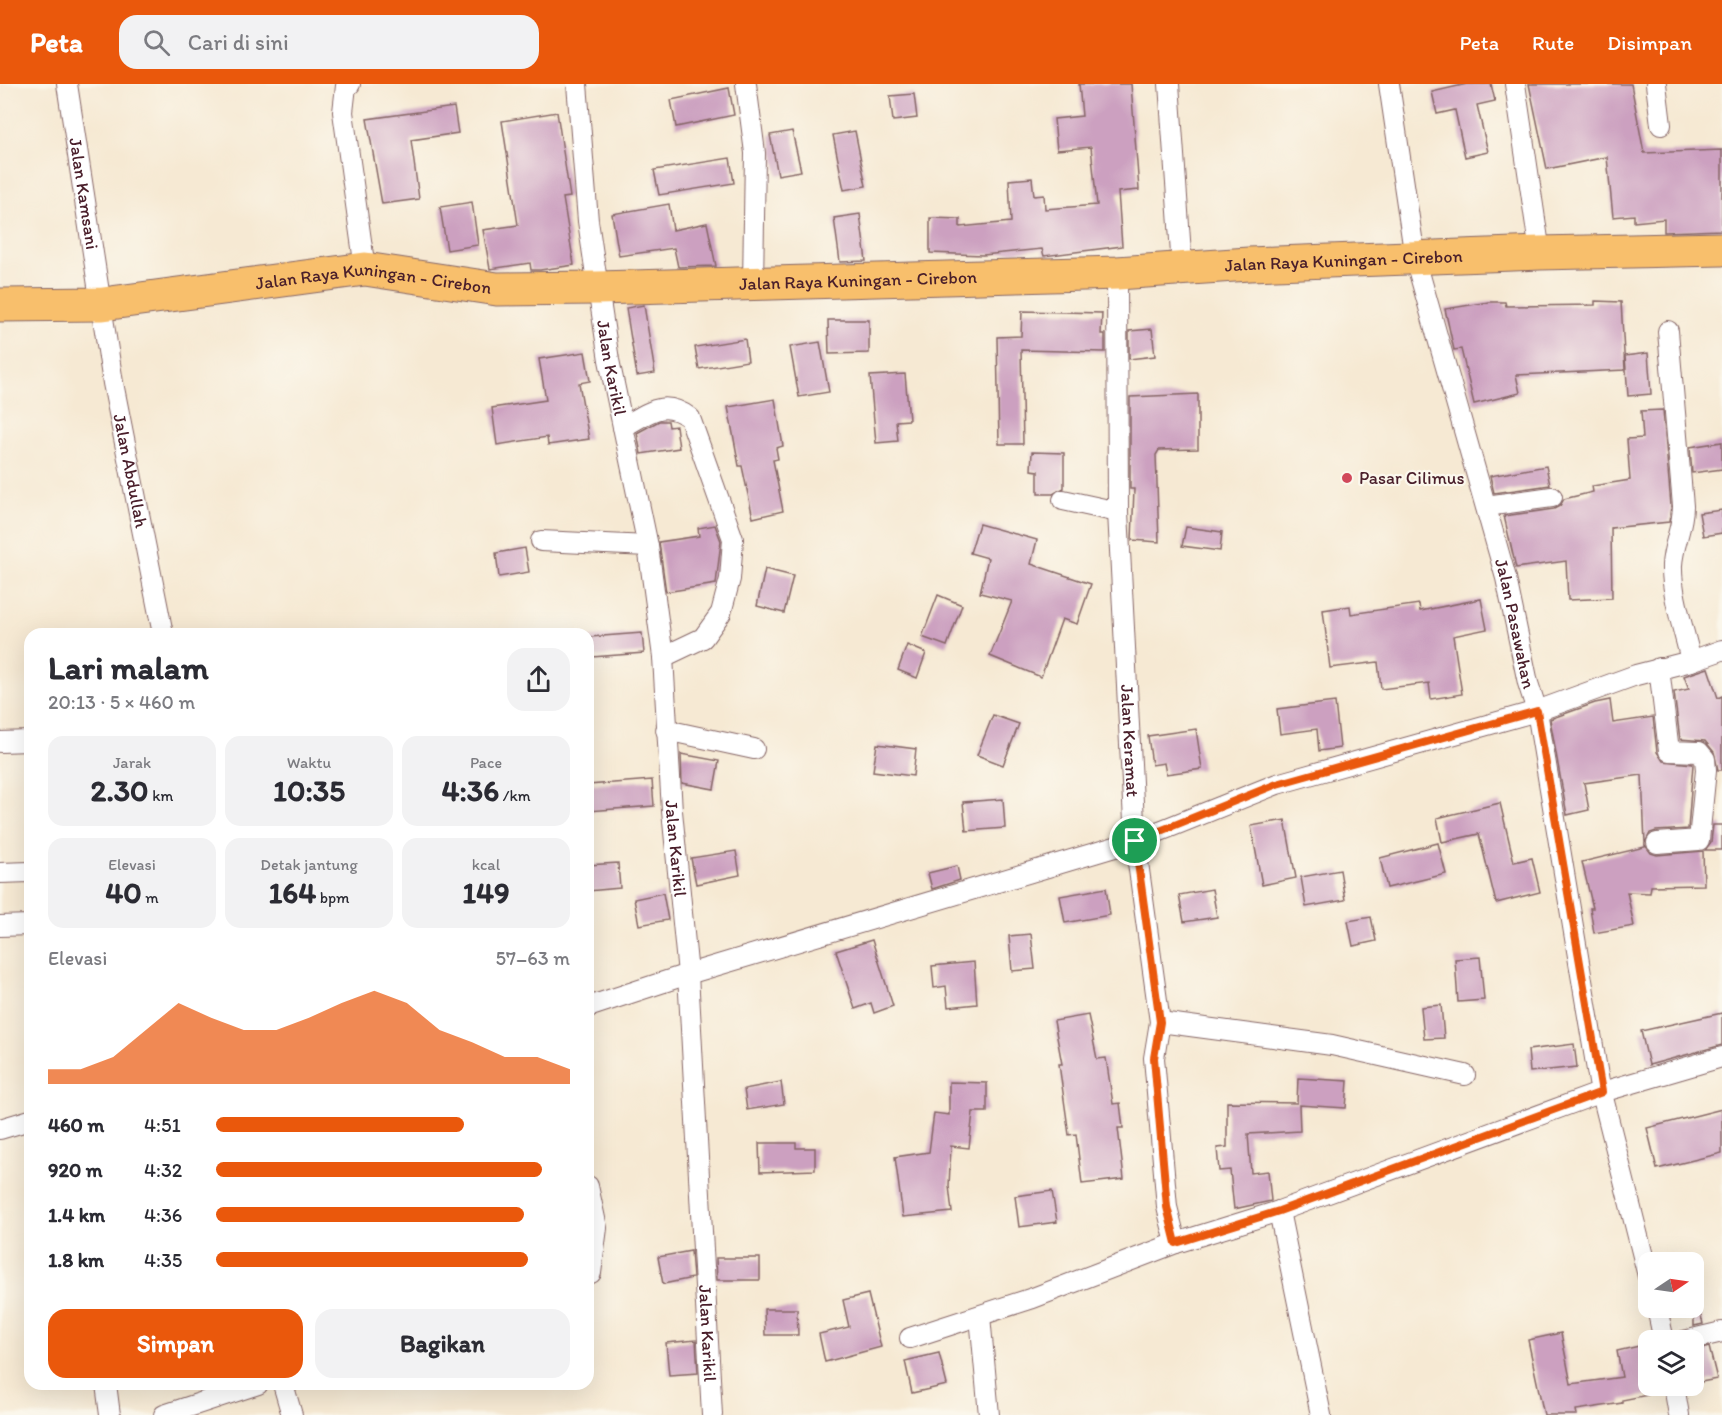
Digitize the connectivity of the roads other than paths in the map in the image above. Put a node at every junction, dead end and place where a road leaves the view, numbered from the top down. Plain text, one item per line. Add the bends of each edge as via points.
1 (67, 84) edge
2 (350, 84) edge
3 (577, 84) edge
4 (746, 84) edge
5 (1168, 84) edge
6 (1389, 84) edge
7 (1515, 84) edge
8 (1656, 84) edge
9 (1660, 125) dead end
10 (1722, 249) edge
11 (1539, 253) junction
12 (1415, 258) junction
13 (1182, 268) junction
14 (365, 269) junction
15 (1117, 273) junction
16 (753, 285) junction
17 (598, 288) junction
18 (103, 304) junction
19 (0, 305) edge
20 (1668, 331) dead end
21 (623, 427) junction
22 (1552, 497) dead end
23 (1064, 500) dead end
24 (1485, 506) junction
25 (1118, 512) junction
26 (541, 541) dead end
27 (648, 546) junction
28 (162, 628) edge
29 (1722, 650) edge
30 (663, 657) junction
31 (1691, 662) junction
32 (1659, 668) junction
33 (1537, 711) junction
34 (666, 730) junction
35 (24, 741) edge
36 (0, 742) edge
37 (754, 749) dead end
38 (1135, 841) junction
39 (1657, 843) dead end
40 (24, 872) edge
41 (0, 873) edge
42 (24, 925) edge
43 (0, 926) edge
44 (688, 974) junction
45 (594, 1005) edge
46 (1160, 1022) junction
47 (1722, 1057) edge
48 (1465, 1075) dead end
49 (1602, 1092) junction
50 (24, 1122) edge
51 (0, 1129) edge
52 (1279, 1211) junction
53 (594, 1214) edge
54 (1176, 1243) junction
55 (594, 1250) edge
56 (1642, 1252) edge
57 (980, 1316) junction
58 (1722, 1332) edge
59 (1704, 1336) edge
60 (910, 1338) dead end
61 (107, 1390) edge
62 (240, 1390) edge
63 (285, 1390) edge
64 (1676, 1396) edge
65 (110, 1415) edge
66 (164, 1415) edge
67 (292, 1415) edge
68 (712, 1415) edge
69 (989, 1415) edge
70 (1321, 1415) edge
71 (1679, 1415) edge

1 - 18 street, Jalan Kamsani
2 - 14 street via 346,86 343,112
3 - 17 street, Jalan Karikil via 588,221
4 - 16 street via 755,153
5 - 13 street
6 - 12 street, Jalan Pasawahan
7 - 11 street
8 - 9 street
10 - 11 highway, Jalan Raya Kuningan - Cirebon
11 - 12 highway, Jalan Raya Kuningan - Cirebon
12 - 13 highway, Jalan Raya Kuningan - Cirebon
12 - 24 street, Jalan Pasawahan
13 - 15 highway, Jalan Raya Kuningan - Cirebon
14 - 17 highway, Jalan Raya Kuningan - Cirebon via 497,289
14 - 18 highway, Jalan Raya Kuningan - Cirebon
15 - 16 highway, Jalan Raya Kuningan - Cirebon
15 - 25 street, Jalan Keramat
16 - 17 highway, Jalan Raya Kuningan - Cirebon
17 - 21 street, Jalan Karikil
18 - 19 highway, Jalan Raya Kuningan - Cirebon
18 - 28 street, Jalan Abdullah via 116,395
20 - 31 street via 1683,513 1672,563 1673,578
21 - 27 street, Jalan Karikil
21 - 30 street via 660,407 677,408 690,418 733,539 730,579 721,613 703,638
22 - 24 street
23 - 25 street
24 - 33 street, Jalan Pasawahan
25 - 38 street, Jalan Keramat
26 - 27 street
27 - 30 street, Jalan Karikil
29 - 31 street
30 - 34 street, Jalan Karikil
31 - 32 street
32 - 33 street
32 - 39 street via 1669,751 1699,752 1705,759 1706,770 1699,840
33 - 38 street via 1277,784
33 - 49 street, Jalan Pasawahan
34 - 37 street
34 - 44 street, Jalan Karikil
35 - 36 street
38 - 44 street
38 - 46 street, Jalan Keramat
40 - 41 street
42 - 43 street
44 - 45 street
44 - 68 street, Jalan Karikil
46 - 48 street via 1332,1045
46 - 54 street, Jalan Keramat via 1154,1058 1167,1207
47 - 49 street
49 - 52 street
49 - 56 street, Jalan Pasawahan
50 - 51 street
52 - 54 street
52 - 70 street
53 - 55 street
54 - 57 street
57 - 60 street
57 - 69 street
58 - 59 street
61 - 65 street
62 - 66 street
63 - 67 street
64 - 71 street

